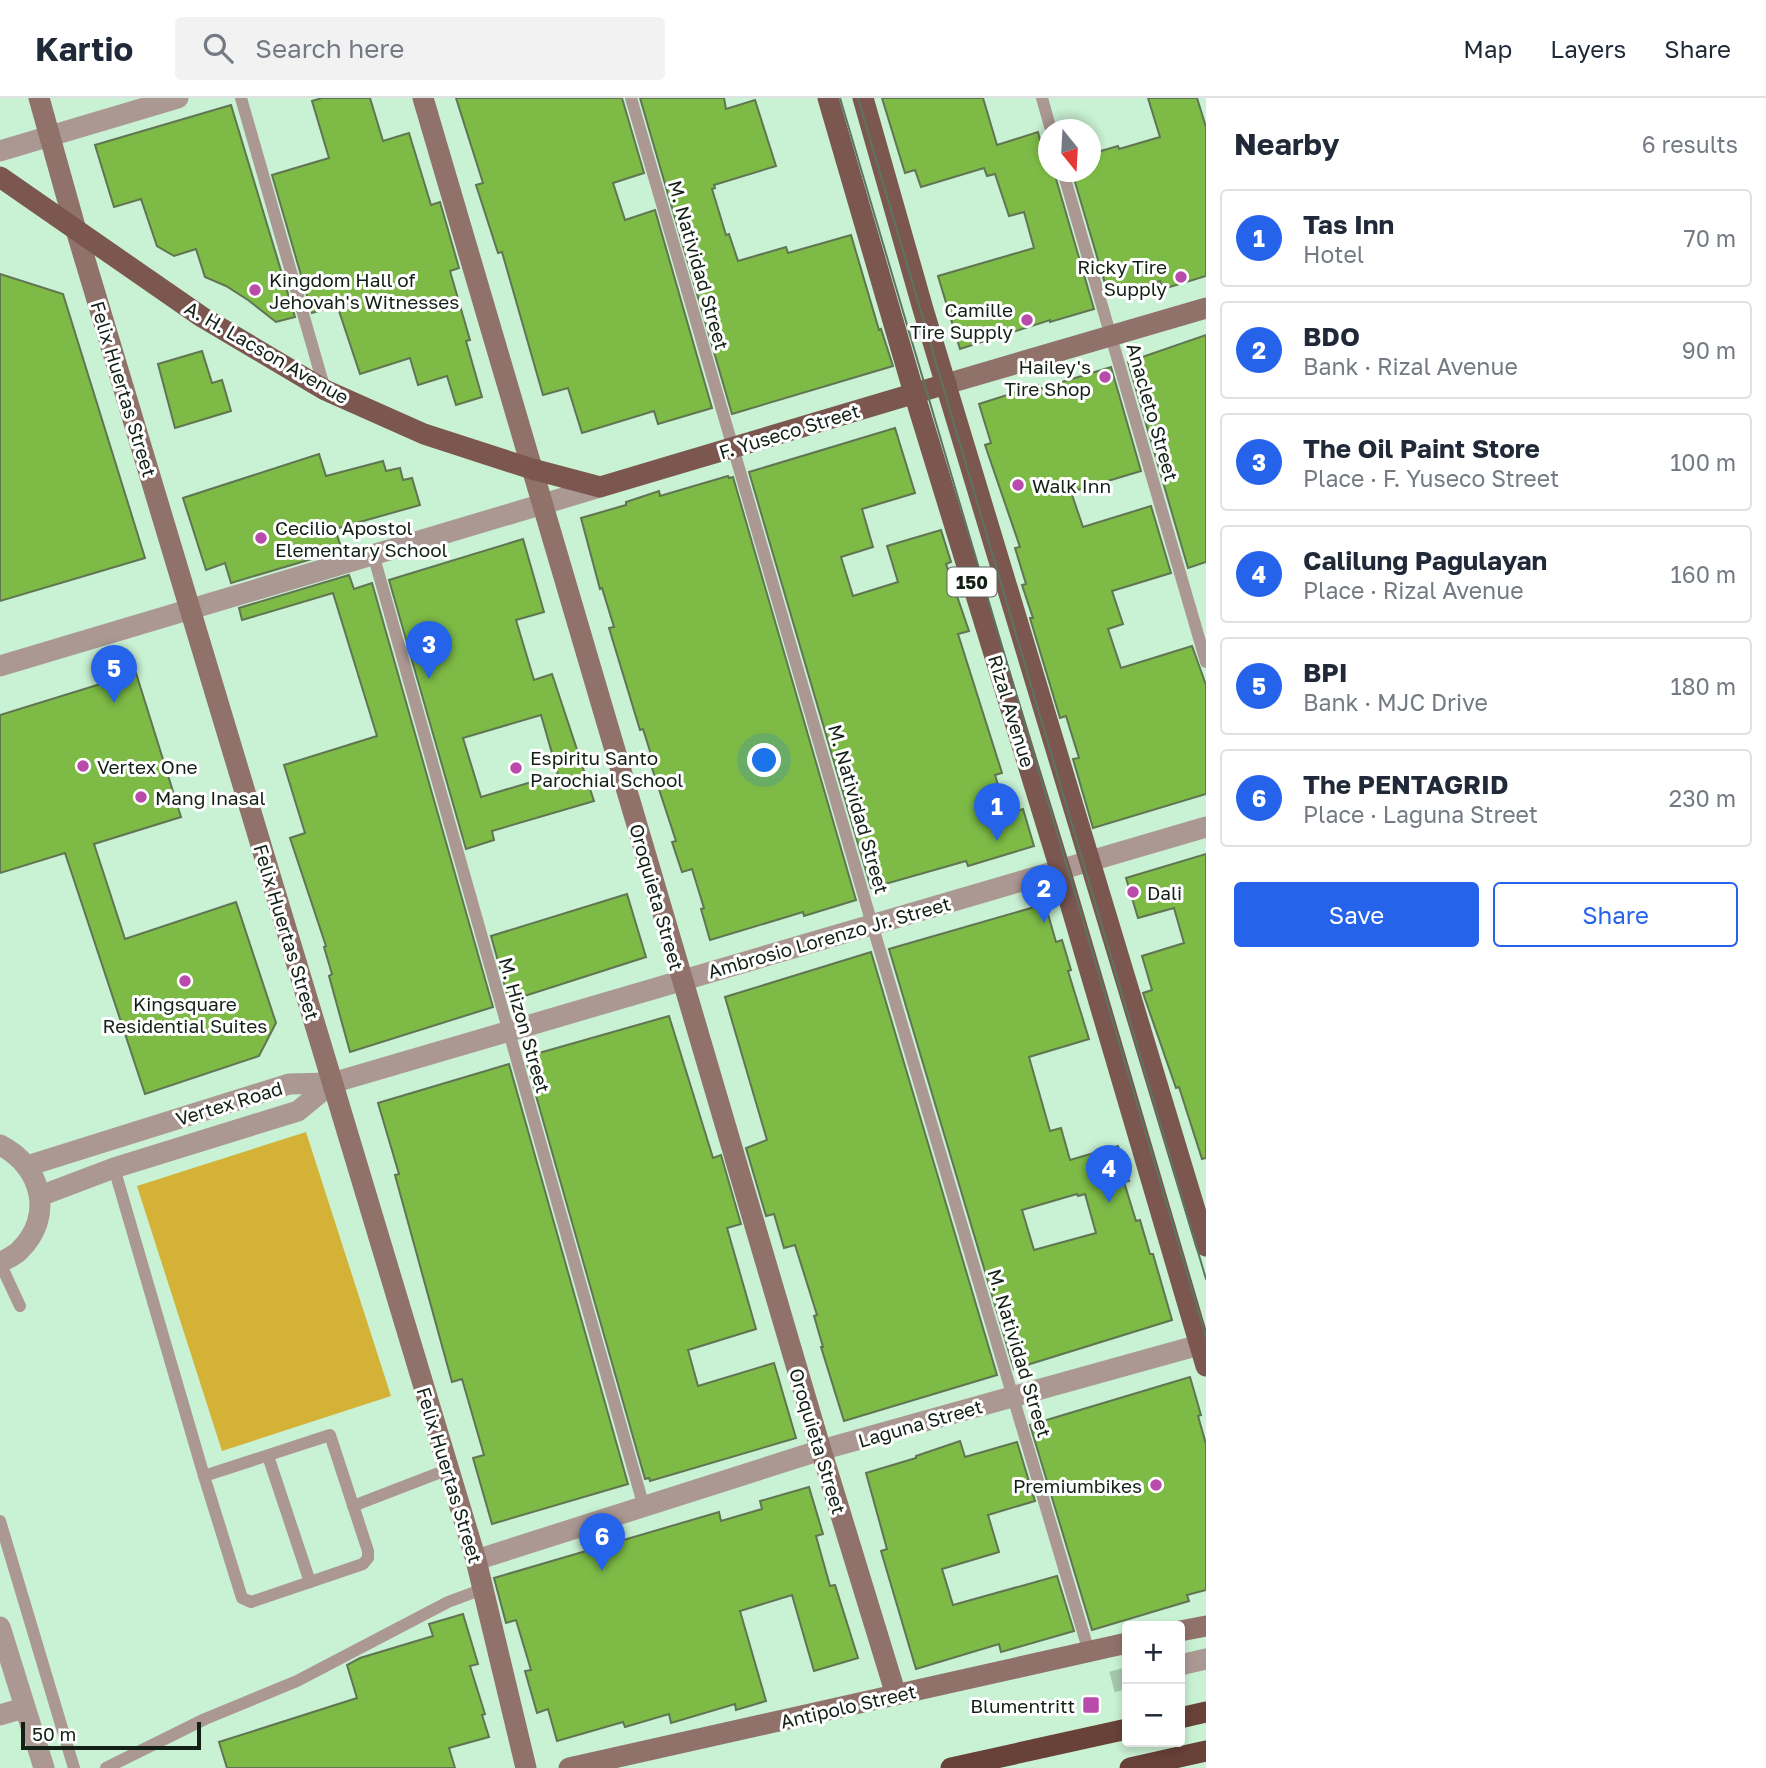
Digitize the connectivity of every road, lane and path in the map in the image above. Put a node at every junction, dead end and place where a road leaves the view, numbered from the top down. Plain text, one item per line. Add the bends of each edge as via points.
1 (39, 98) edge
2 (178, 98) edge
3 (240, 98) edge
4 (423, 98) edge
5 (631, 98) edge
6 (828, 98) edge
7 (863, 98) edge
8 (1042, 98) edge
9 (1048, 119) edge
10 (50, 137) junction
11 (0, 151) edge
12 (0, 177) edge
13 (1066, 182) edge
14 (76, 230) junction
15 (1206, 308) edge
16 (1110, 336) junction
17 (946, 384) junction
18 (325, 390) junction
19 (914, 393) junction
20 (732, 448) junction
21 (532, 469) junction
22 (600, 487) junction
23 (541, 504) junction
24 (373, 554) junction
25 (190, 608) junction
26 (1206, 662) edge
27 (0, 666) edge
28 (1206, 827) edge
29 (1090, 861) junction
30 (1060, 869) junction
31 (872, 924) junction
32 (682, 980) junction
33 (507, 1031) junction
34 (331, 1083) junction
35 (0, 1145) edge
36 (27, 1166) junction
37 (114, 1168) junction
38 (40, 1196) junction
39 (1206, 1246) edge
40 (0, 1263) edge
41 (20, 1306) dead end
42 (1203, 1344) edge
43 (1206, 1366) edge
44 (1013, 1397) junction
45 (821, 1450) junction
46 (268, 1455) junction
47 (449, 1469) junction
48 (204, 1476) junction
49 (353, 1506) junction
50 (644, 1507) junction
51 (0, 1521) edge
52 (476, 1560) junction
53 (310, 1582) junction
54 (483, 1589) junction
55 (1206, 1626) edge
56 (0, 1627) edge
57 (1185, 1630) edge
58 (1122, 1644) edge
59 (1089, 1651) junction
60 (1206, 1659) edge
61 (1185, 1664) edge
62 (896, 1695) junction
63 (24, 1708) junction
64 (1206, 1713) edge
65 (0, 1715) edge
66 (1185, 1717) edge
67 (1122, 1730) edge
68 (1206, 1751) edge
69 (1206, 1760) edge
70 (44, 1768) edge
71 (74, 1768) edge
72 (106, 1768) edge
73 (526, 1768) edge
74 (569, 1768) edge
75 (951, 1768) edge
76 (1130, 1768) edge
77 (1168, 1768) edge

1 - 10 street, Felix Huertas Street
2 - 10 street
3 - 18 lane
4 - 21 street, Oroquieta Street
5 - 20 lane, M. Natividad Street
6 - 19 main road, Rizal Avenue / 150
7 - 17 main road, Rizal Avenue / 150
8 - 9 lane
10 - 11 street
10 - 14 street, Felix Huertas Street
12 - 14 main road, A. H. Lacson Avenue
13 - 16 lane, Anacleto Street
14 - 18 main road, A. H. Lacson Avenue via 202,317
14 - 25 street, Felix Huertas Street
15 - 16 street, F. Yuseco Street
16 - 17 street, F. Yuseco Street
16 - 26 lane, Anacleto Street
17 - 19 main road, F. Yuseco Street
17 - 29 main road, Rizal Avenue / 150
18 - 21 main road, A. H. Lacson Avenue via 424,434
19 - 20 main road, F. Yuseco Street
19 - 30 main road, Rizal Avenue / 150
20 - 22 main road, F. Yuseco Street
20 - 31 lane, M. Natividad Street
21 - 22 main road, A. H. Lacson Avenue
21 - 23 street, Oroquieta Street
22 - 23 street, F. Yuseco Street
23 - 24 street, F. Yuseco Street
23 - 32 street, Oroquieta Street
24 - 25 street, F. Yuseco Street
24 - 33 lane, M. Hizon Street
25 - 27 street, F. Yuseco Street
25 - 34 street, Felix Huertas Street
28 - 29 street, Ambrosio Lorenzo Jr. Street
29 - 30 street, Ambrosio Lorenzo Jr. Street
29 - 39 main road, Rizal Avenue / 150
30 - 31 street, Ambrosio Lorenzo Jr. Street
30 - 42 main road, Rizal Avenue / 150
31 - 32 street, Ambrosio Lorenzo Jr. Street
31 - 44 lane, M. Natividad Street
32 - 33 street, Ambrosio Lorenzo Jr. Street
32 - 45 street, Oroquieta Street
33 - 34 street, Ambrosio Lorenzo Jr. Street
33 - 50 lane, M. Hizon Street
34 - 36 street, Vertex Road via 289,1084
34 - 37 street, Vertex Road via 299,1111
34 - 47 street, Felix Huertas Street
35 - 36 street
36 - 38 street
37 - 38 street, Vertex Road
37 - 48 lane
38 - 40 street via 39,1217 31,1236 18,1252
40 - 41 lane
42 - 43 main road, Rizal Avenue / 150
42 - 44 street, Laguna Street
44 - 45 street, Laguna Street
44 - 59 lane, M. Natividad Street
45 - 50 street, Laguna Street
45 - 62 street, Oroquieta Street
46 - 48 lane
46 - 49 lane via 330,1435
46 - 53 lane
47 - 49 lane
47 - 52 street, Felix Huertas Street
48 - 53 lane via 242,1598 251,1602
49 - 53 lane via 368,1558 363,1564
50 - 52 street, Laguna Street
51 - 71 lane
52 - 54 street, Felix Huertas Street
54 - 72 lane
54 - 73 street, Felix Huertas Street
55 - 57 street
56 - 63 street
58 - 59 street, Antipolo Street
59 - 62 street, Antipolo Street
60 - 61 street
62 - 74 street, Antipolo Street
63 - 65 street
63 - 70 street
64 - 66 highway
67 - 75 highway
68 - 76 highway
69 - 77 street

